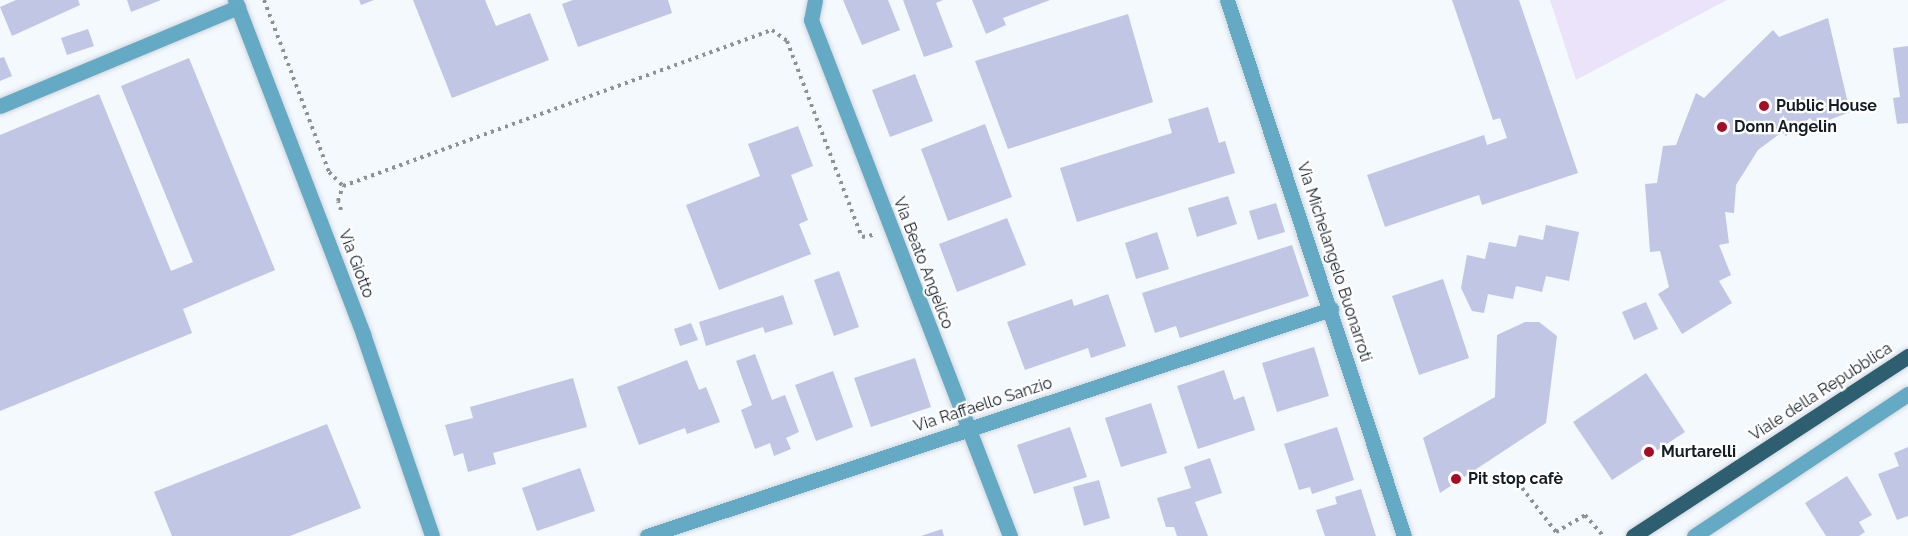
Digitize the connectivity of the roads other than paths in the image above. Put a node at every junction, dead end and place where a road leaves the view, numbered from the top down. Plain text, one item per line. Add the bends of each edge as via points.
1 (1227, 0) edge
2 (814, 1) edge
3 (237, 4) edge
4 (0, 106) edge
5 (1332, 309) junction
6 (1908, 356) edge
7 (1908, 394) edge
8 (969, 429) junction
9 (432, 536) edge
10 (647, 536) edge
11 (1010, 536) edge
12 (1404, 536) edge
13 (1633, 536) edge
14 (1694, 536) edge

1 - 5 street, Via Michelangelo Buonarroti
2 - 8 street, Via Beato Angelico via 812,20
3 - 4 street, Via Giotto
3 - 9 street, Via Giotto via 358,320
5 - 8 street, Via Raffaello Sanzio
5 - 12 street, Via Michelangelo Buonarroti
6 - 13 main road, Viale della Repubblica
7 - 14 street
8 - 10 street, Via Raffaello Sanzio
8 - 11 street, Via Beato Angelico

